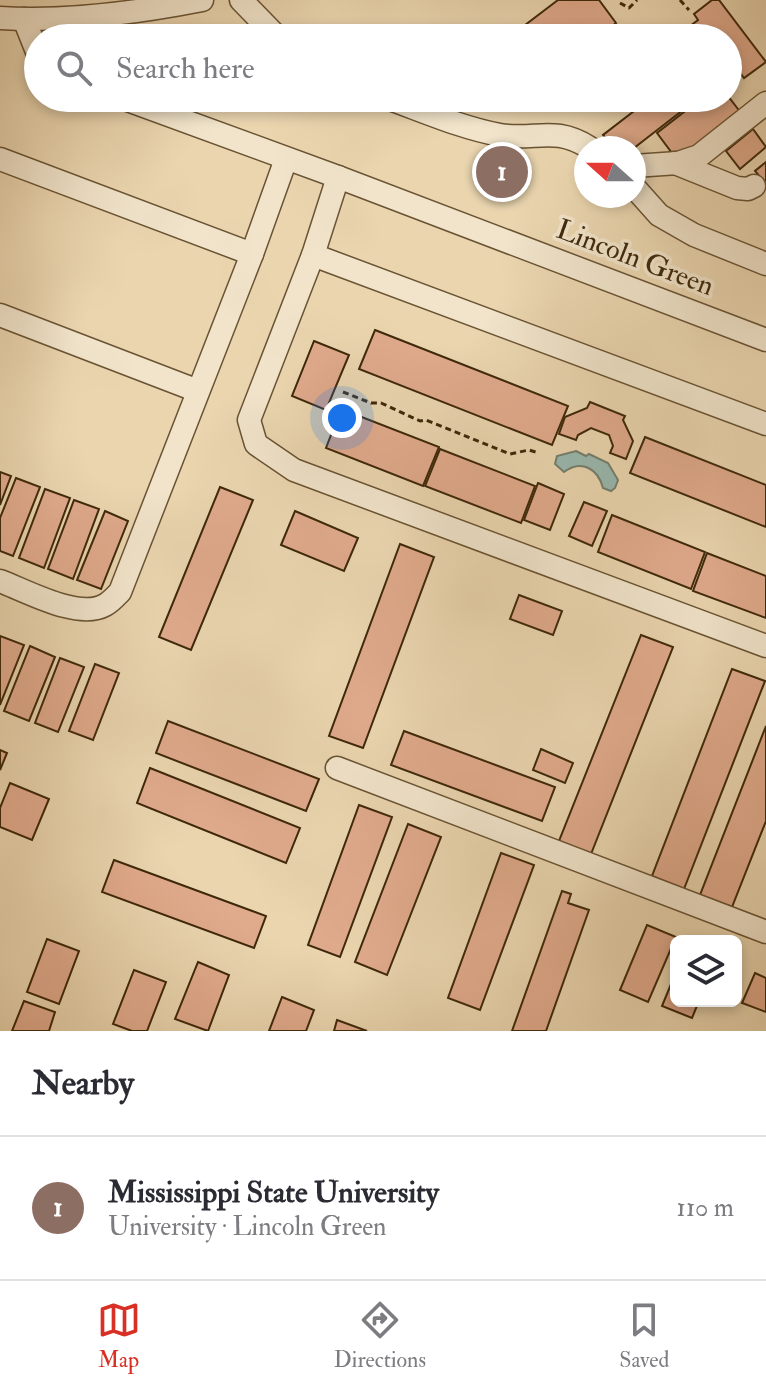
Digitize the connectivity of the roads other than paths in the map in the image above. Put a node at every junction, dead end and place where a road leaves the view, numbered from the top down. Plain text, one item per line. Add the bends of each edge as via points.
1 (202, 0) edge
2 (241, 0) edge
3 (117, 7) edge
4 (0, 18) edge
5 (24, 19) junction
6 (26, 24) edge
7 (264, 24) edge
8 (766, 103) edge
9 (160, 112) edge
10 (430, 112) edge
11 (574, 141) edge
12 (0, 159) edge
13 (286, 159) junction
14 (723, 163) dead end
15 (646, 166) edge
16 (684, 167) junction
17 (338, 177) junction
18 (754, 186) dead end
19 (646, 200) edge
20 (252, 254) junction
21 (313, 255) junction
22 (766, 264) edge
23 (0, 315) edge
24 (766, 340) edge
25 (198, 391) junction
26 (766, 424) edge
27 (0, 581) edge
28 (766, 646) edge
29 (337, 768) dead end
30 (766, 932) edge

1 - 3 street
2 - 7 street
3 - 5 street
4 - 5 street
5 - 6 street
8 - 16 street
9 - 13 street, Lincoln Green
10 - 11 street via 498,134 522,138 544,133
12 - 20 street
13 - 17 street, Lincoln Green
13 - 20 street
14 - 16 street
15 - 16 street
16 - 18 street via 737,188
17 - 21 street
17 - 24 street, Lincoln Green
19 - 22 street via 659,215 694,235
20 - 25 street
21 - 26 street
21 - 28 street via 249,420 256,444 294,470
23 - 25 street
25 - 27 street via 120,592 88,610
29 - 30 street

